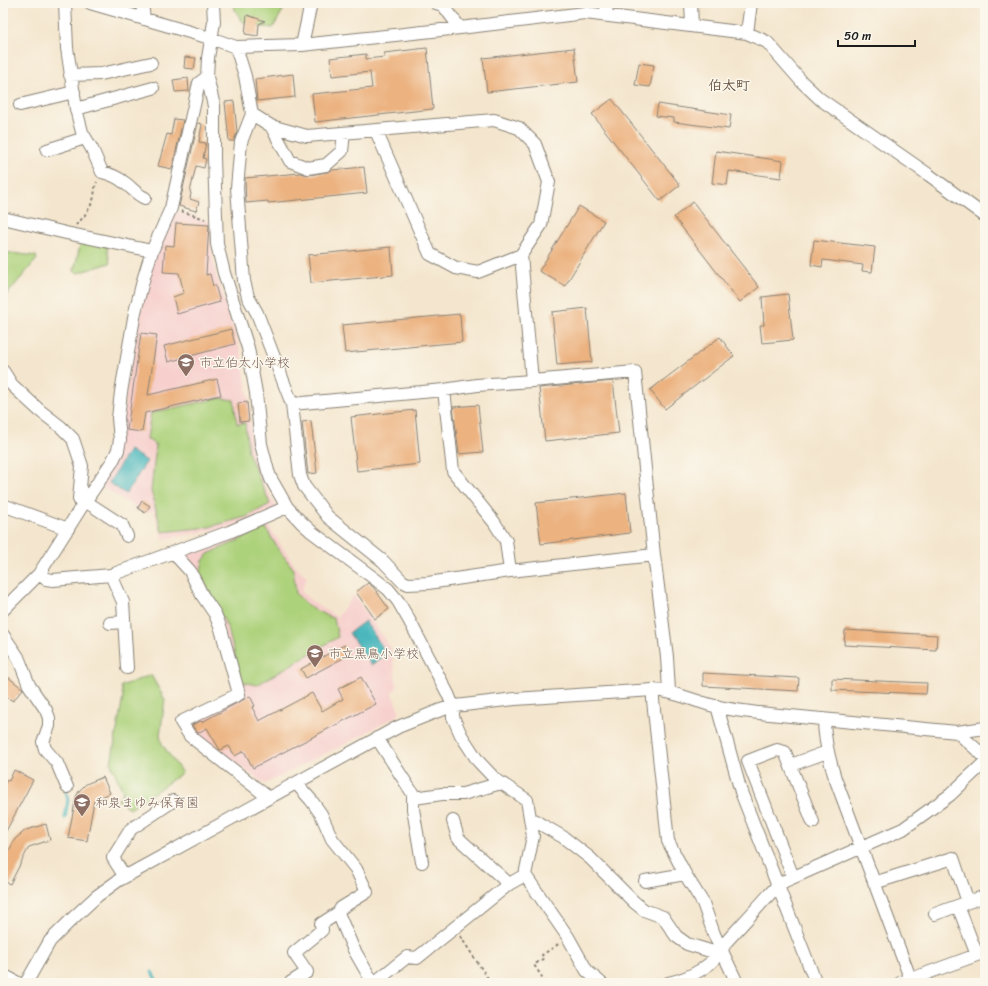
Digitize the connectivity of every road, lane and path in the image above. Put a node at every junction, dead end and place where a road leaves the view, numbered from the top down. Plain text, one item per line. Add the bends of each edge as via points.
1 (65, 3) edge
2 (90, 3) edge
3 (142, 3) edge
4 (213, 3) edge
5 (312, 3) edge
6 (436, 3) edge
7 (606, 3) edge
8 (691, 3) edge
9 (751, 3) edge
10 (583, 8) edge
11 (607, 16) junction
12 (144, 19) junction
13 (692, 26) junction
14 (460, 28) junction
15 (747, 33) junction
16 (210, 38) junction
17 (302, 44) junction
18 (236, 47) junction
19 (151, 63) dead end
20 (70, 74) junction
21 (207, 77) junction
22 (153, 88) dead end
23 (74, 92) junction
24 (20, 105) dead end
25 (76, 109) junction
26 (252, 114) junction
27 (271, 126) junction
28 (376, 131) junction
29 (344, 133) junction
30 (85, 138) junction
31 (47, 150) dead end
32 (102, 172) junction
33 (145, 198) dead end
34 (171, 208) junction
35 (985, 216) edge
36 (3, 218) edge
37 (216, 221) junction
38 (66, 234) junction
39 (152, 251) junction
40 (521, 255) junction
41 (3, 372) edge
42 (532, 381) junction
43 (444, 390) junction
44 (292, 404) junction
45 (84, 504) junction
46 (3, 505) edge
47 (287, 507) junction
48 (68, 529) junction
49 (127, 536) dead end
50 (175, 553) junction
51 (654, 555) junction
52 (510, 571) junction
53 (39, 574) junction
54 (111, 575) junction
55 (3, 610) edge
56 (124, 622) junction
57 (110, 623) dead end
58 (3, 635) edge
59 (126, 668) dead end
60 (653, 690) junction
61 (669, 691) junction
62 (453, 706) junction
63 (717, 706) junction
64 (824, 719) junction
65 (985, 728) edge
66 (957, 732) junction
67 (377, 738) junction
68 (827, 752) junction
69 (985, 757) edge
70 (985, 762) edge
71 (791, 765) junction
72 (296, 783) junction
73 (500, 783) junction
74 (67, 787) dead end
75 (269, 798) junction
76 (414, 798) junction
77 (165, 802) dead end
78 (530, 818) junction
79 (453, 821) dead end
80 (813, 822) dead end
81 (862, 848) junction
82 (422, 862) dead end
83 (685, 874) junction
84 (525, 875) junction
85 (125, 877) junction
86 (793, 877) junction
87 (645, 881) dead end
88 (874, 883) junction
89 (509, 884) junction
90 (777, 886) junction
91 (985, 896) edge
92 (963, 904) junction
93 (338, 912) junction
94 (935, 914) dead end
95 (454, 928) junction
96 (568, 937) junction
97 (722, 950) junction
98 (981, 953) edge
99 (3, 975) edge
100 (908, 982) edge
101 (18, 983) edge
102 (26, 983) edge
103 (290, 983) edge
104 (373, 983) edge
105 (491, 983) edge
106 (546, 983) edge
107 (601, 983) edge
108 (668, 983) edge
109 (737, 983) edge
110 (816, 983) edge

1 - 20 street
2 - 12 street
3 - 12 street
4 - 16 street via 214,22
5 - 17 street
6 - 14 street via 443,5
7 - 11 street
8 - 13 street
9 - 15 street
10 - 11 street
10 - 14 street
11 - 13 street
12 - 16 street
13 - 15 street
14 - 17 street
15 - 35 street via 767,42 820,99
16 - 18 street
16 - 21 street
17 - 18 street
18 - 26 street via 245,76
19 - 20 street via 112,67 101,74
20 - 23 street
21 - 34 street via 199,83
21 - 37 street via 214,106
22 - 25 street
23 - 24 street
23 - 25 street
25 - 30 street
26 - 27 street
26 - 44 street via 241,142 237,188 244,281 248,297 257,313
27 - 29 street via 307,136
27 - 29 street via 290,161 308,168 326,165 342,151
28 - 29 street
28 - 40 street via 430,254 456,268 478,272
28 - 40 street via 494,120 519,128 535,144 549,182 541,225
30 - 31 street
30 - 32 street
32 - 33 street via 124,182 137,195
32 - 38 path via 90,207
34 - 37 path
34 - 39 street
36 - 38 street
37 - 47 street via 217,244 252,370 264,458 271,480
38 - 39 street
39 - 45 street via 135,312 121,392 118,450
40 - 42 street
41 - 45 street via 12,386 73,439 82,466 79,499
42 - 43 street
42 - 51 street via 635,372
43 - 44 street
43 - 52 street via 453,470 506,541
44 - 52 street via 300,475 304,486 328,517 383,561 402,581 417,584
45 - 48 street
45 - 49 street via 112,524 122,524
46 - 48 street
47 - 50 street
47 - 62 street via 312,532 388,589 398,600
48 - 53 street
50 - 54 street
50 - 75 street via 190,572 215,614 239,694 181,722 190,736
51 - 52 street
51 - 61 street
53 - 54 street via 53,580
53 - 55 street
54 - 56 street via 122,602
56 - 57 street
56 - 59 street
58 - 74 street via 18,657 29,685 46,710 49,726 43,742 45,749 57,763
60 - 61 street
60 - 62 street via 515,699
60 - 83 street via 668,841
61 - 63 street
62 - 67 street via 426,715
62 - 73 street via 453,717 461,735 478,761
63 - 64 street
63 - 90 street via 741,792
64 - 66 street
64 - 68 street
65 - 66 street
66 - 69 street
67 - 72 street
67 - 76 street
68 - 71 street
68 - 81 street
70 - 81 street via 950,795 903,829
71 - 80 street
71 - 86 street via 785,752 778,750 748,761
72 - 75 street
72 - 93 street via 321,814 328,842 356,869 366,892
73 - 76 street via 462,794
73 - 78 street via 527,800
75 - 85 street
76 - 82 street via 413,836
77 - 85 street via 141,828 131,829 113,858
78 - 84 street via 533,836
78 - 97 street via 590,858 634,902 644,910 663,917 676,936 687,944 717,953
79 - 89 street via 458,838
81 - 86 street
81 - 88 street
83 - 87 street via 659,884
83 - 97 street via 703,903
84 - 89 street
84 - 96 street
85 - 102 street via 97,896 50,941
86 - 90 street
88 - 92 street via 953,858
88 - 100 street
89 - 95 street
90 - 97 street via 726,942
90 - 110 street
91 - 92 street
92 - 94 street
92 - 98 street
93 - 103 street via 321,924 322,930 294,953 307,972
93 - 104 street via 353,948
95 - 104 street via 417,958 407,957
95 - 105 path
96 - 106 path via 542,955 544,958 534,965
96 - 107 street via 588,971
97 - 108 street via 696,974
97 - 109 street
98 - 100 street
99 - 101 street

